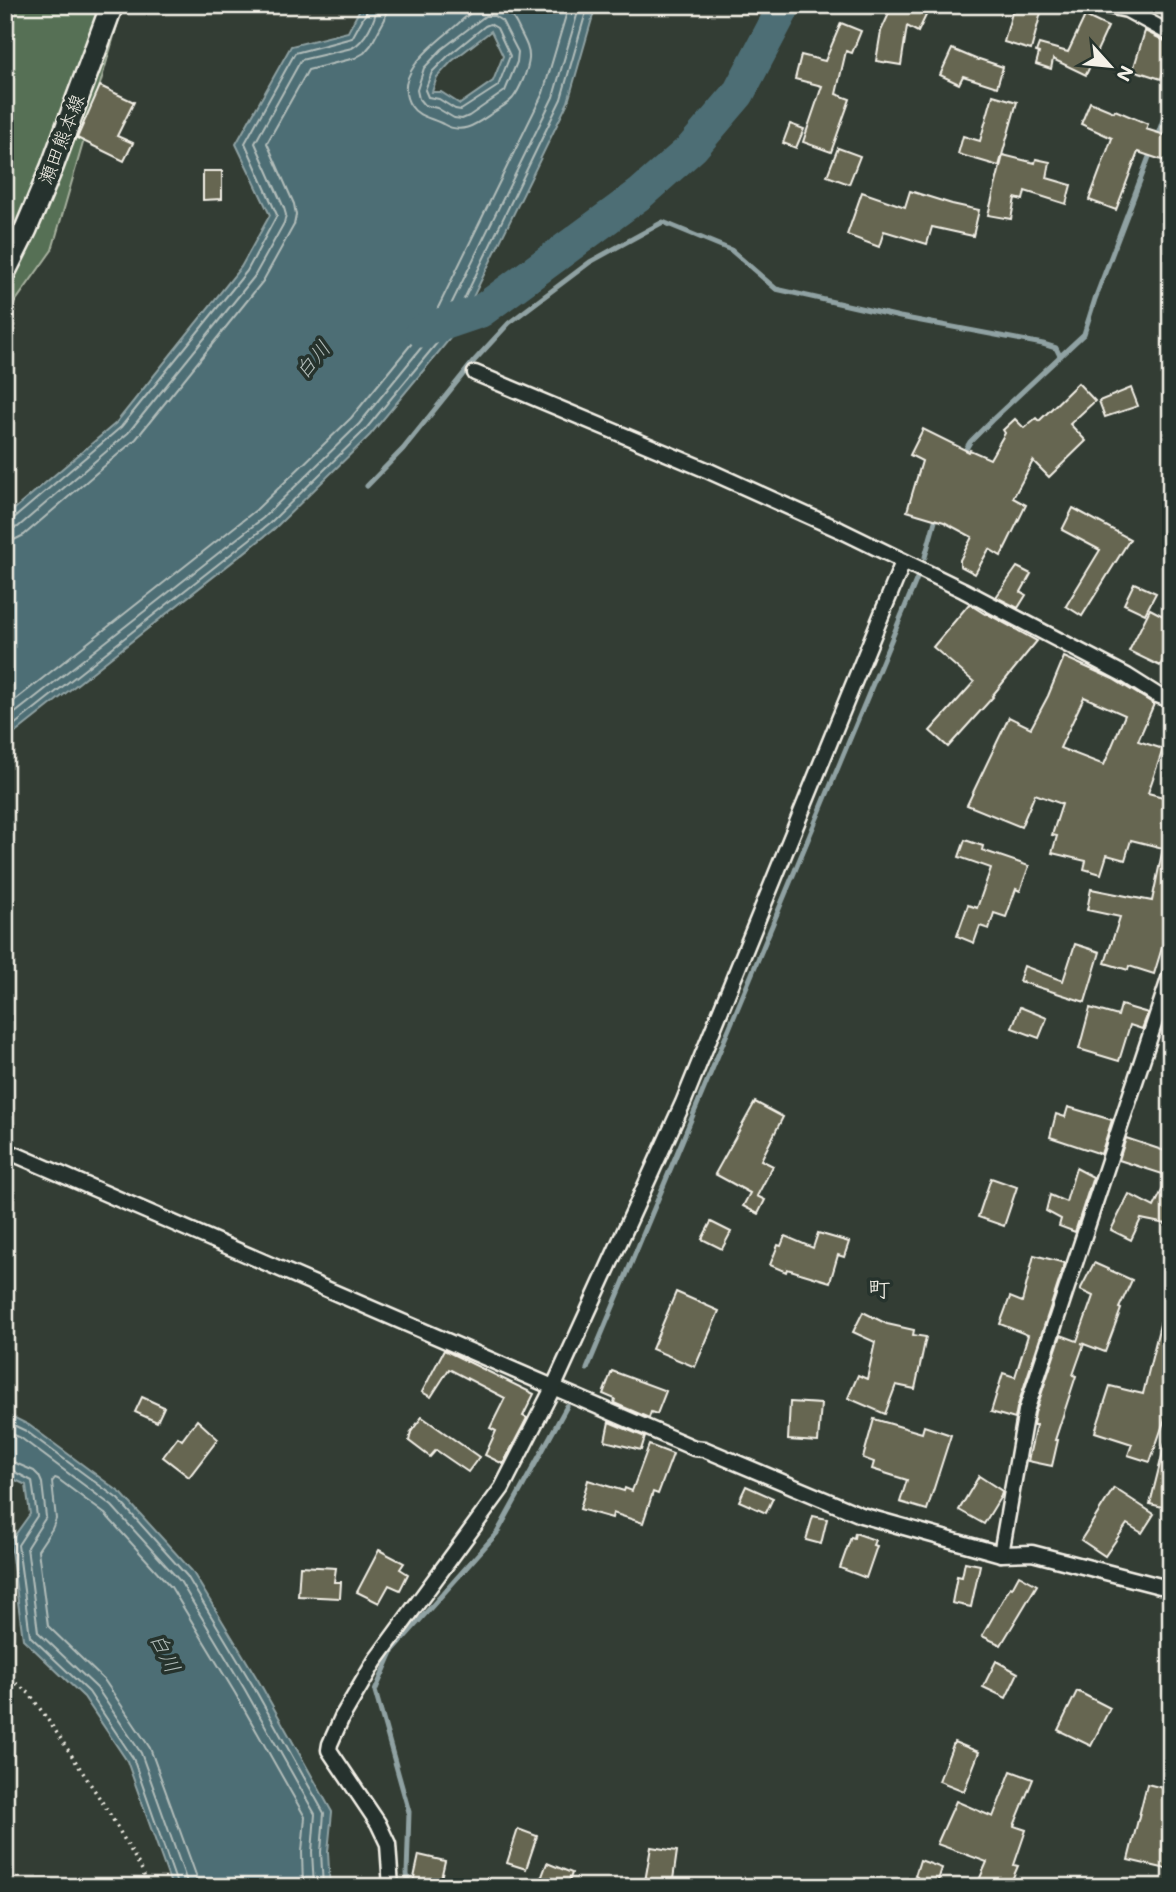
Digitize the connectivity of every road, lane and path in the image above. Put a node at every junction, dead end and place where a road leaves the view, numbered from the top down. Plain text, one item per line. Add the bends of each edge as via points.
1 (112, 5) edge
2 (1103, 5) edge
3 (1171, 34) edge
4 (5, 271) edge
5 (475, 373) dead end
6 (903, 562) junction
7 (1171, 700) edge
8 (1171, 974) edge
9 (5, 1150) edge
10 (554, 1386) junction
11 (1001, 1554) junction
12 (1171, 1585) edge
13 (5, 1675) edge
14 (148, 1887) edge
15 (391, 1887) edge

1 - 4 main road, 瀬田熊本線 via 52,167
2 - 3 street via 1128,10
5 - 6 street via 721,476
6 - 7 street
6 - 10 street via 683,1103
8 - 11 street via 1026,1411
9 - 10 street
10 - 11 street via 861,1515
10 - 15 street via 502,1488 375,1661 330,1744 329,1751 388,1844
11 - 12 street via 1032,1553
13 - 14 path via 29,1693 59,1736 108,1811

